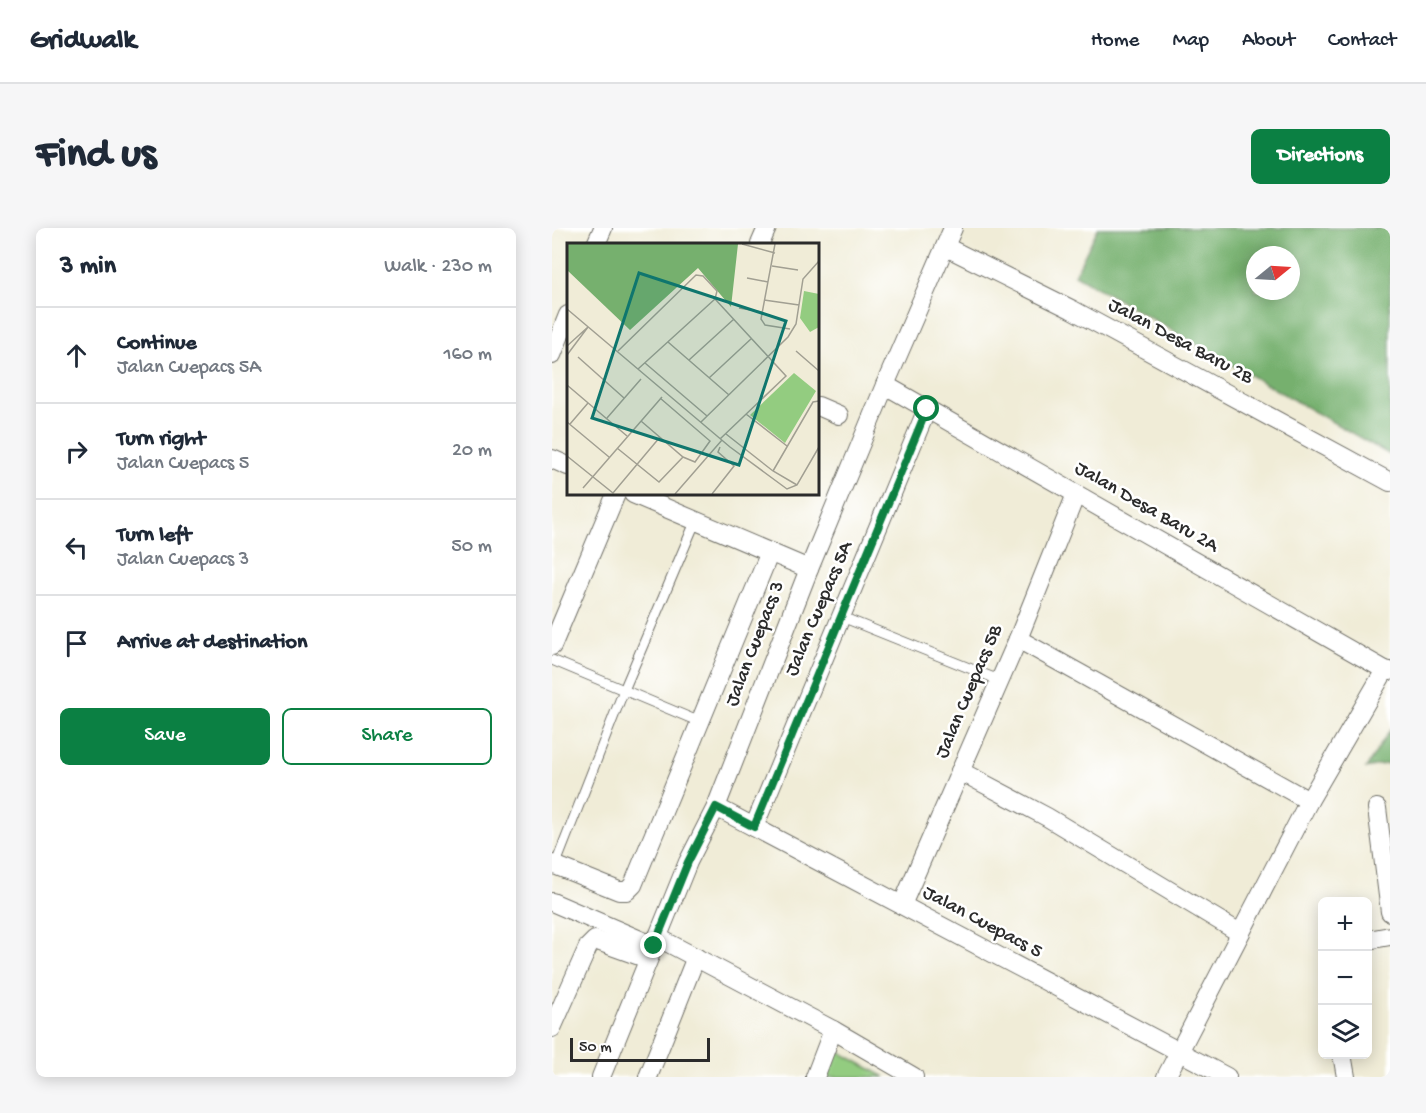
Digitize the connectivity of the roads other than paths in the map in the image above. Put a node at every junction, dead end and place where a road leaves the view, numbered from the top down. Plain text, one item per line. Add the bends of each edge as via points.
1 (603, 228) edge
2 (767, 228) edge
3 (953, 228) edge
4 (596, 243) edge
5 (760, 243) edge
6 (946, 247) junction
7 (567, 318) edge
8 (552, 355) edge
9 (885, 385) junction
10 (819, 406) edge
11 (927, 409) junction
12 (839, 415) dead end
13 (552, 459) edge
14 (567, 466) edge
15 (1390, 482) edge
16 (1076, 494) junction
17 (616, 495) edge
18 (635, 495) edge
19 (696, 520) junction
20 (770, 552) junction
21 (810, 569) junction
22 (558, 615) edge
23 (842, 617) junction
24 (1018, 639) junction
25 (552, 646) edge
26 (552, 660) edge
27 (1388, 671) edge
28 (999, 680) junction
29 (624, 690) junction
30 (700, 722) junction
31 (960, 771) junction
32 (1309, 801) junction
33 (716, 807) junction
34 (1377, 808) dead end
35 (754, 827) junction
36 (554, 865) edge
37 (552, 902) edge
38 (902, 905) junction
39 (1390, 912) edge
40 (1240, 933) junction
41 (1390, 936) edge
42 (1372, 939) edge
43 (653, 947) junction
44 (696, 957) junction
45 (552, 1028) edge
46 (833, 1030) junction
47 (1180, 1054) junction
48 (1343, 1059) edge
49 (601, 1077) edge
50 (648, 1077) edge
51 (815, 1077) edge
52 (914, 1077) edge
53 (1166, 1077) edge
54 (1227, 1077) edge
55 (1346, 1077) edge

1 - 4 street
2 - 5 street
3 - 6 street, Jalan Cuepacs 3
6 - 9 street, Jalan Cuepacs 3
6 - 15 street, Jalan Desa Baru 2B via 1071,309
7 - 8 street
9 - 11 street, Jalan Desa Baru 2A
9 - 21 street, Jalan Cuepacs 3
10 - 12 street
11 - 16 street, Jalan Desa Baru 2A
11 - 23 street, Jalan Cuepacs 5A
13 - 14 street
16 - 24 street, Jalan Cuepacs 5B
16 - 27 street, Jalan Desa Baru 2A
17 - 22 street
18 - 19 street
19 - 20 street
19 - 29 lane
20 - 21 street
20 - 30 street
21 - 33 street, Jalan Cuepacs 3
22 - 25 street
23 - 28 lane
23 - 35 street, Jalan Cuepacs 5A
24 - 28 street, Jalan Cuepacs 5B
24 - 32 street
26 - 29 lane
27 - 32 street
28 - 31 street, Jalan Cuepacs 5B
29 - 30 lane
29 - 36 lane
30 - 36 street via 633,885 627,891
31 - 38 street, Jalan Cuepacs 5B
31 - 40 street via 1047,817
32 - 40 street
33 - 35 street, Jalan Cuepacs 5
33 - 43 street, Jalan Cuepacs 3
34 - 39 street
35 - 38 street, Jalan Cuepacs 5
37 - 43 street
38 - 47 street, Jalan Cuepacs 5
40 - 47 street
41 - 42 street
43 - 44 street
43 - 45 street via 595,940 588,947
43 - 49 street, Jalan Cuepacs 3
44 - 46 street
44 - 50 street
46 - 51 street
46 - 52 street
47 - 53 street
47 - 54 street, Jalan Cuepacs 5
48 - 55 street

